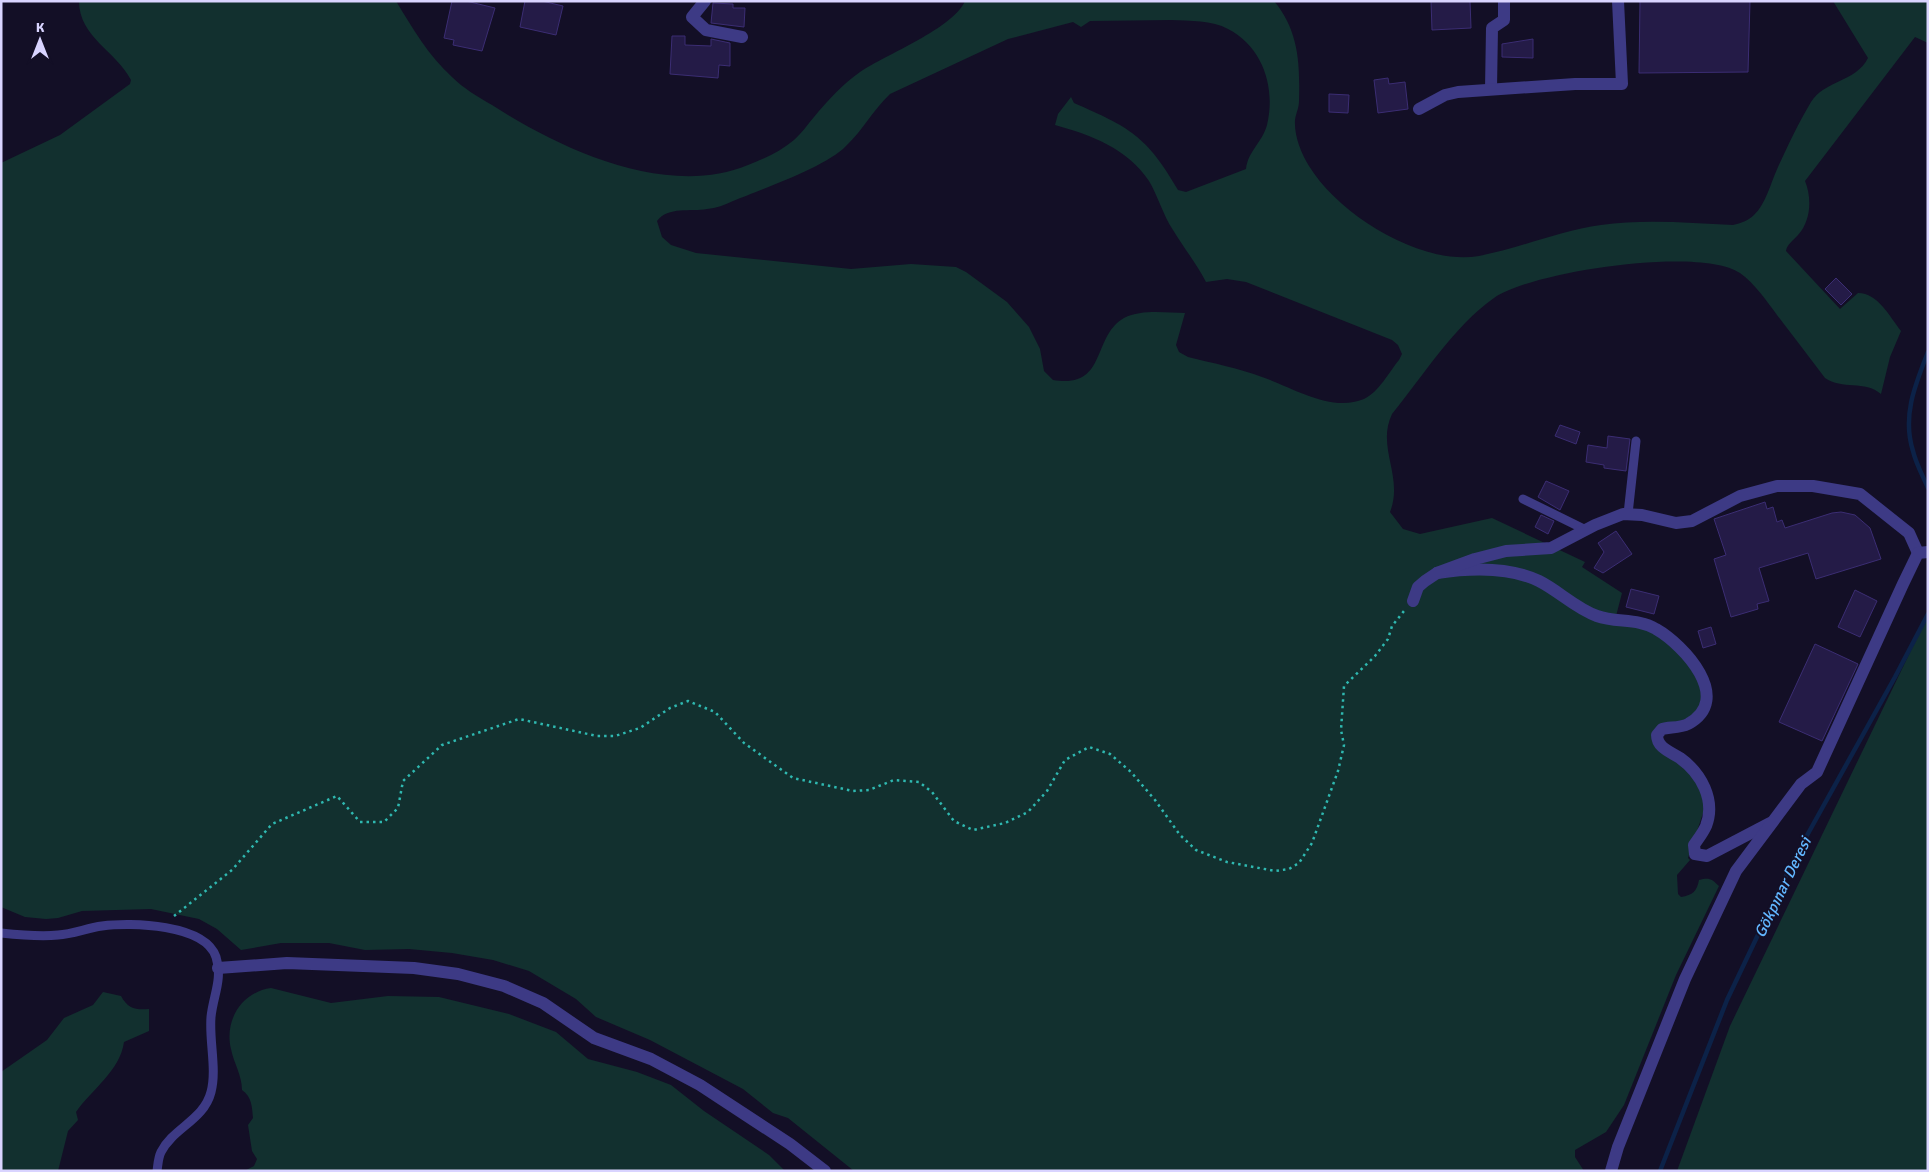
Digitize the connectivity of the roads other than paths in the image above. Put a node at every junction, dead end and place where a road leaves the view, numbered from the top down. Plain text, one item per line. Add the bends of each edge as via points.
1 (705, 1) edge
2 (1504, 1) edge
3 (1618, 1) edge
4 (742, 37) dead end
5 (1492, 90) junction
6 (1419, 109) dead end
7 (1636, 441) dead end
8 (1523, 499) dead end
9 (1628, 514) junction
10 (1586, 530) junction
11 (1923, 553) edge
12 (1437, 573) junction
13 (1413, 601) road end
14 (1775, 821) junction
15 (1, 933) edge
16 (218, 968) junction
17 (157, 1171) edge
18 (825, 1171) edge
19 (1611, 1171) edge

1 - 4 street via 692,17 706,30
2 - 5 street via 1504,20 1492,28
3 - 5 street via 1622,84
5 - 6 street via 1445,95
7 - 9 lane
8 - 10 lane
9 - 10 street
9 - 11 street via 1676,523 1688,522 1764,488 1799,486 1844,490 1860,494 1872,502 1909,533
10 - 12 street via 1551,548 1489,554
11 - 14 street via 1817,772 1801,784
12 - 13 street via 1418,587
12 - 14 street via 1482,569 1522,575 1540,581 1575,606 1599,617 1641,623 1659,630 1692,662 1707,690 1705,706 1692,721 1662,729 1657,735 1659,743 1691,767 1706,790 1709,817 1694,845 1695,854 1704,857 1714,853
14 - 19 street via 1736,872 1704,936
15 - 16 lane via 44,936 115,925 160,927 200,938 211,949
16 - 17 lane via 210,1031 212,1091 202,1112 167,1143 160,1154
16 - 18 street via 287,964 414,968 458,974 504,986 543,1003 594,1038 651,1059 700,1085

